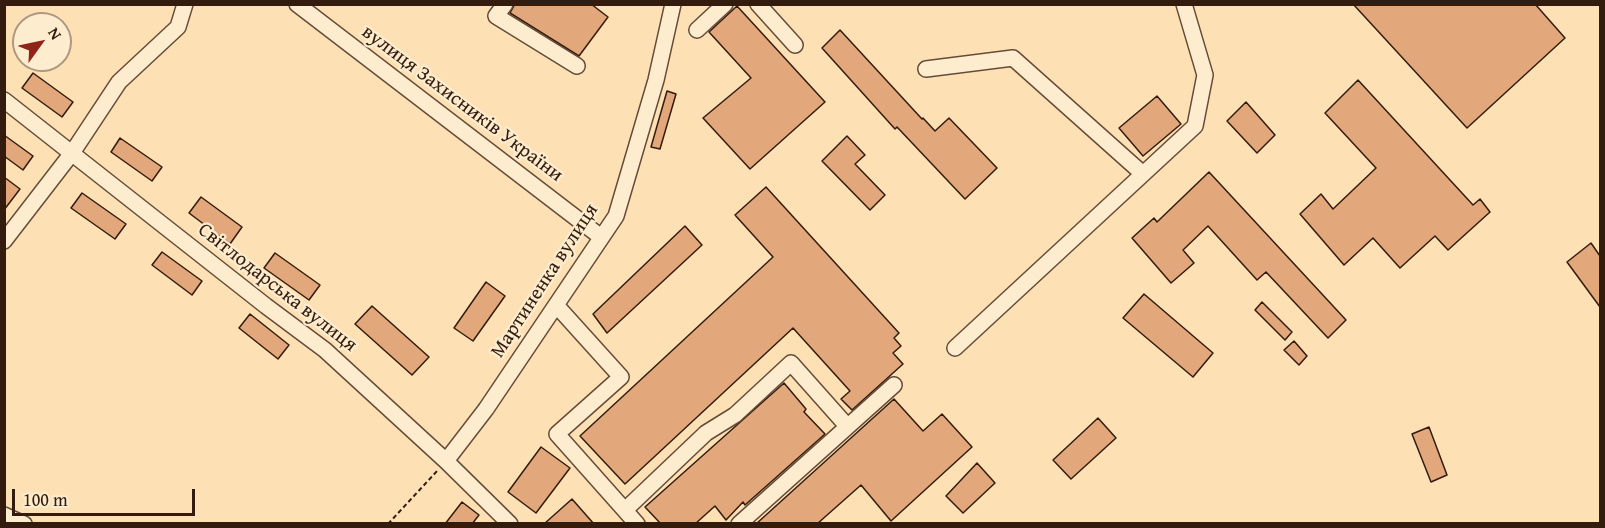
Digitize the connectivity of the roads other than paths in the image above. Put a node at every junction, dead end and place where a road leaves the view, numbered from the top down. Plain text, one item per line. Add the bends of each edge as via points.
1 (185, 4) edge
2 (297, 4) edge
3 (505, 4) edge
4 (674, 4) edge
5 (724, 4) edge
6 (758, 4) edge
7 (1184, 4) edge
8 (697, 30) dead end
9 (795, 45) dead end
10 (577, 66) dead end
11 (926, 69) dead end
12 (4, 100) edge
13 (72, 153) junction
14 (1143, 174) junction
15 (601, 237) junction
16 (4, 241) edge
17 (556, 305) junction
18 (955, 348) dead end
19 (894, 385) dead end
20 (847, 426) junction
21 (446, 461) junction
22 (625, 510) junction
23 (4, 515) edge
24 (24, 524) edge
25 (510, 524) edge
26 (637, 524) edge
27 (739, 524) edge

1 - 13 street via 178,27 119,82
2 - 15 street, вулиця Захисників України
3 - 10 street via 496,16
4 - 15 street, Мартиненка вулиця via 616,216
5 - 8 street
6 - 9 street
7 - 14 street via 1205,75 1195,126
11 - 14 street via 1013,58
12 - 13 street, Світлодарська вулиця
13 - 16 street
13 - 21 street, Світлодарська вулиця via 325,350
14 - 18 street
15 - 17 street, Мартиненка вулиця
17 - 21 street, Мартиненка вулиця
17 - 22 street via 621,377 557,434
19 - 20 street
20 - 22 street via 791,363 735,415 706,433
20 - 27 street
21 - 25 street, Світлодарська вулиця
22 - 26 street
23 - 24 street

